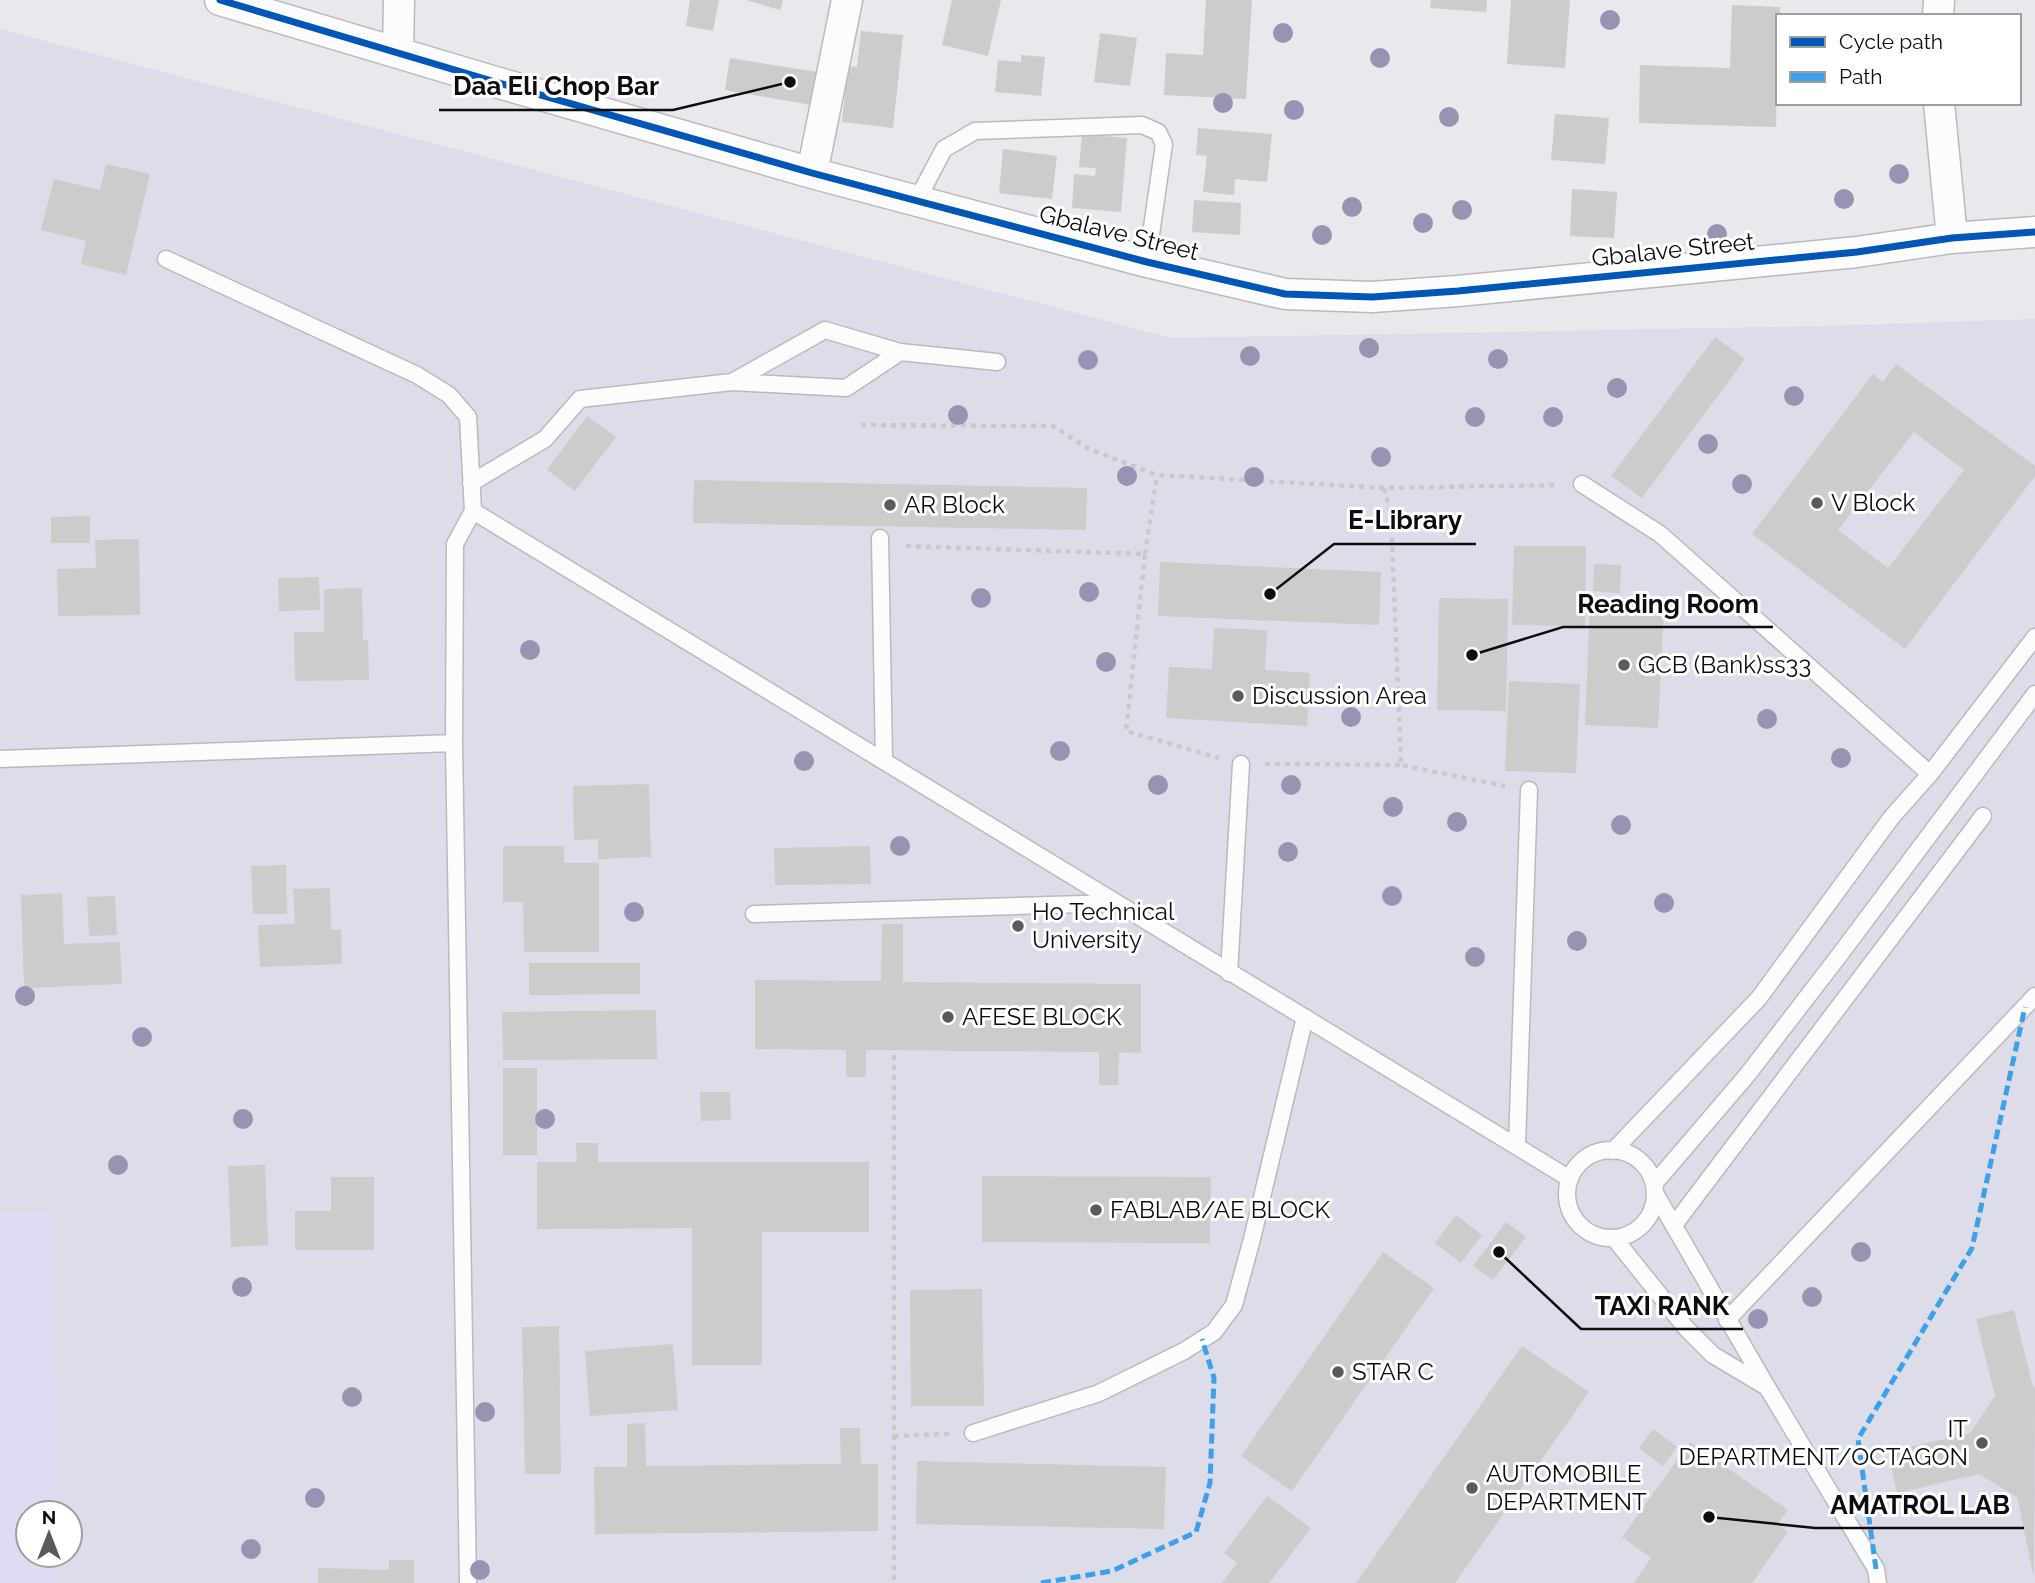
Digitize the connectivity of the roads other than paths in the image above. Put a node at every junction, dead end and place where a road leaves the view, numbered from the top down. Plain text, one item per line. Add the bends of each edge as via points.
1 (220, 0) edge
2 (399, 0) edge
3 (847, 0) edge
4 (398, 51) junction
5 (1939, 105) edge
6 (812, 173) junction
7 (917, 200) junction
8 (2035, 232) edge
9 (1952, 238) junction
10 (166, 259) dead end
11 (1147, 262) junction
12 (900, 352) junction
13 (998, 362) dead end
14 (732, 382) junction
15 (471, 483) junction
16 (1582, 484) road end
17 (473, 511) junction
18 (881, 542) road end
19 (2035, 637) edge
20 (2035, 694) edge
21 (454, 743) junction
22 (0, 759) edge
23 (884, 760) junction
24 (1241, 764) road end
25 (1930, 774) junction
26 (1529, 790) road end
27 (1983, 816) dead end
28 (1116, 903) junction
29 (754, 914) dead end
30 (1229, 973) junction
31 (2035, 996) edge
32 (1305, 1017) junction
33 (1517, 1145) junction
34 (1613, 1151) junction
35 (1570, 1179) junction
36 (1654, 1189) junction
37 (1674, 1224) junction
38 (1614, 1238) junction
39 (1727, 1320) junction
40 (1767, 1387) junction
41 (973, 1433) road end
42 (468, 1583) edge
43 (1878, 1583) edge

1 - 4 street, Gbalave Street
2 - 4 street
3 - 6 street
4 - 6 street, Gbalave Street
5 - 9 street
6 - 7 street, Gbalave Street
7 - 11 street, Gbalave Street
7 - 11 lane via 944,149 975,131 1142,125 1158,132 1164,144
8 - 9 street, Gbalave Street
9 - 11 street, Gbalave Street via 1857,252 1372,297 1285,293
10 - 15 lane via 417,375 449,395 468,417
12 - 13 lane
12 - 14 lane via 846,388
12 - 14 lane via 825,330
14 - 15 lane via 580,400 545,439
15 - 17 lane
16 - 25 lane via 1660,534
17 - 21 lane via 455,544
17 - 23 lane
18 - 23 lane
19 - 25 lane
20 - 36 lane via 1748,1074
21 - 22 lane
21 - 42 lane
23 - 28 lane
24 - 30 lane
25 - 34 lane via 1891,818 1759,998
26 - 33 lane
27 - 37 lane
28 - 29 lane
28 - 30 lane
30 - 32 lane
31 - 39 lane
32 - 33 lane
32 - 41 lane via 1234,1305 1214,1332 1099,1393
33 - 35 lane
34 - 35 lane via 1583,1161
34 - 36 lane via 1643,1164
35 - 38 lane via 1568,1200 1576,1220 1592,1234
36 - 37 lane
36 - 38 lane via 1653,1209 1644,1224
37 - 39 lane
38 - 40 lane via 1713,1356
39 - 40 lane
40 - 43 lane via 1875,1569

